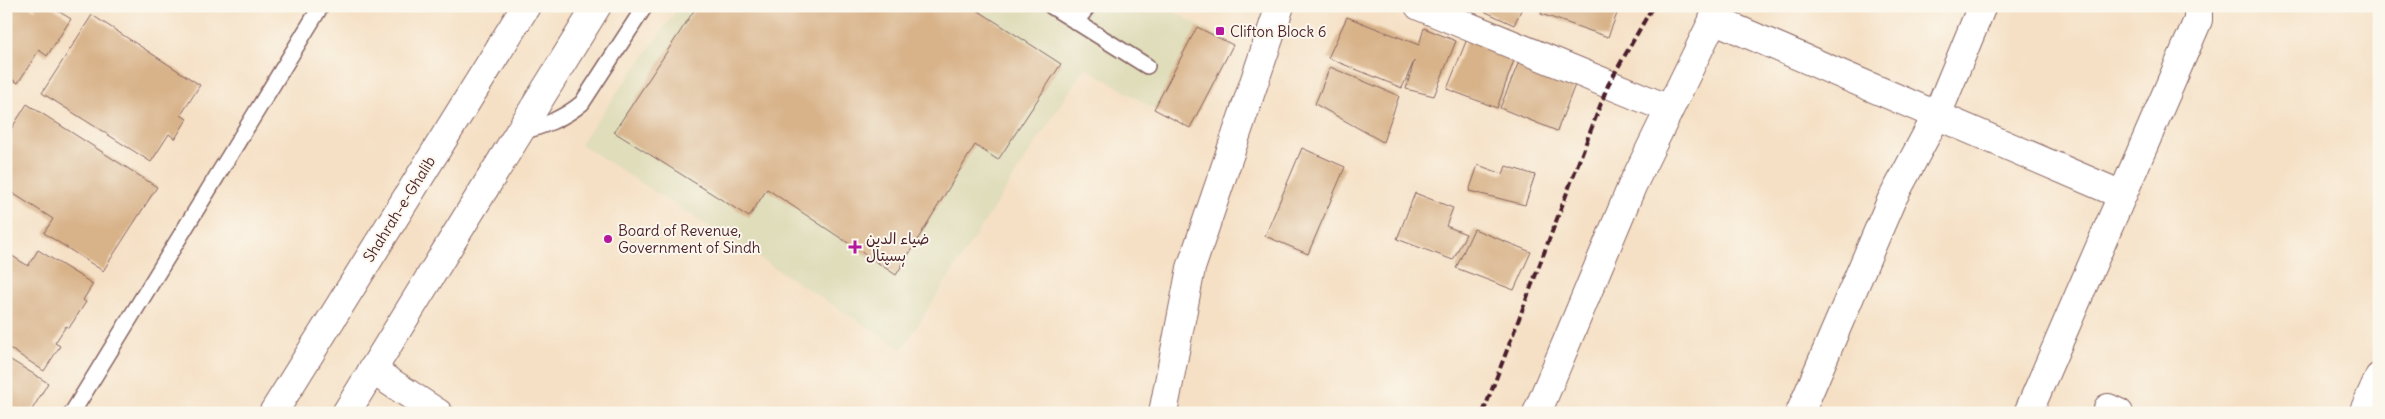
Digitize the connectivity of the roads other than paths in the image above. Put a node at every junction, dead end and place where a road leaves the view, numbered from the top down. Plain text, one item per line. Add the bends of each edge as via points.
1 (321, 6) edge
2 (526, 6) edge
3 (597, 6) edge
4 (645, 6) edge
5 (1051, 6) edge
6 (1088, 6) edge
7 (1280, 6) edge
8 (1419, 6) edge
9 (1982, 6) edge
10 (2198, 6) edge
11 (1716, 13) edge
12 (1076, 22) junction
13 (1147, 66) dead end
14 (1669, 109) junction
15 (1937, 115) junction
16 (518, 133) junction
17 (2122, 195) junction
18 (372, 370) junction
19 (2379, 377) edge
20 (72, 413) edge
21 (273, 413) edge
22 (346, 413) edge
23 (438, 413) edge
24 (1163, 413) edge
25 (1537, 413) edge
26 (1800, 413) edge
27 (2028, 413) edge
28 (2363, 413) edge

1 - 20 lane
2 - 21 street, Shahrah-e-Ghalib
3 - 16 street
4 - 16 lane via 582,103 555,122
5 - 12 lane
6 - 12 lane
7 - 24 street via 1191,268
8 - 14 street
9 - 15 street
10 - 17 street via 2198,20
11 - 14 street
11 - 15 street
12 - 13 lane
14 - 25 street via 1632,186
15 - 17 street
15 - 26 street via 1891,201
16 - 18 street
17 - 27 street
18 - 22 street
18 - 23 street
19 - 28 street

